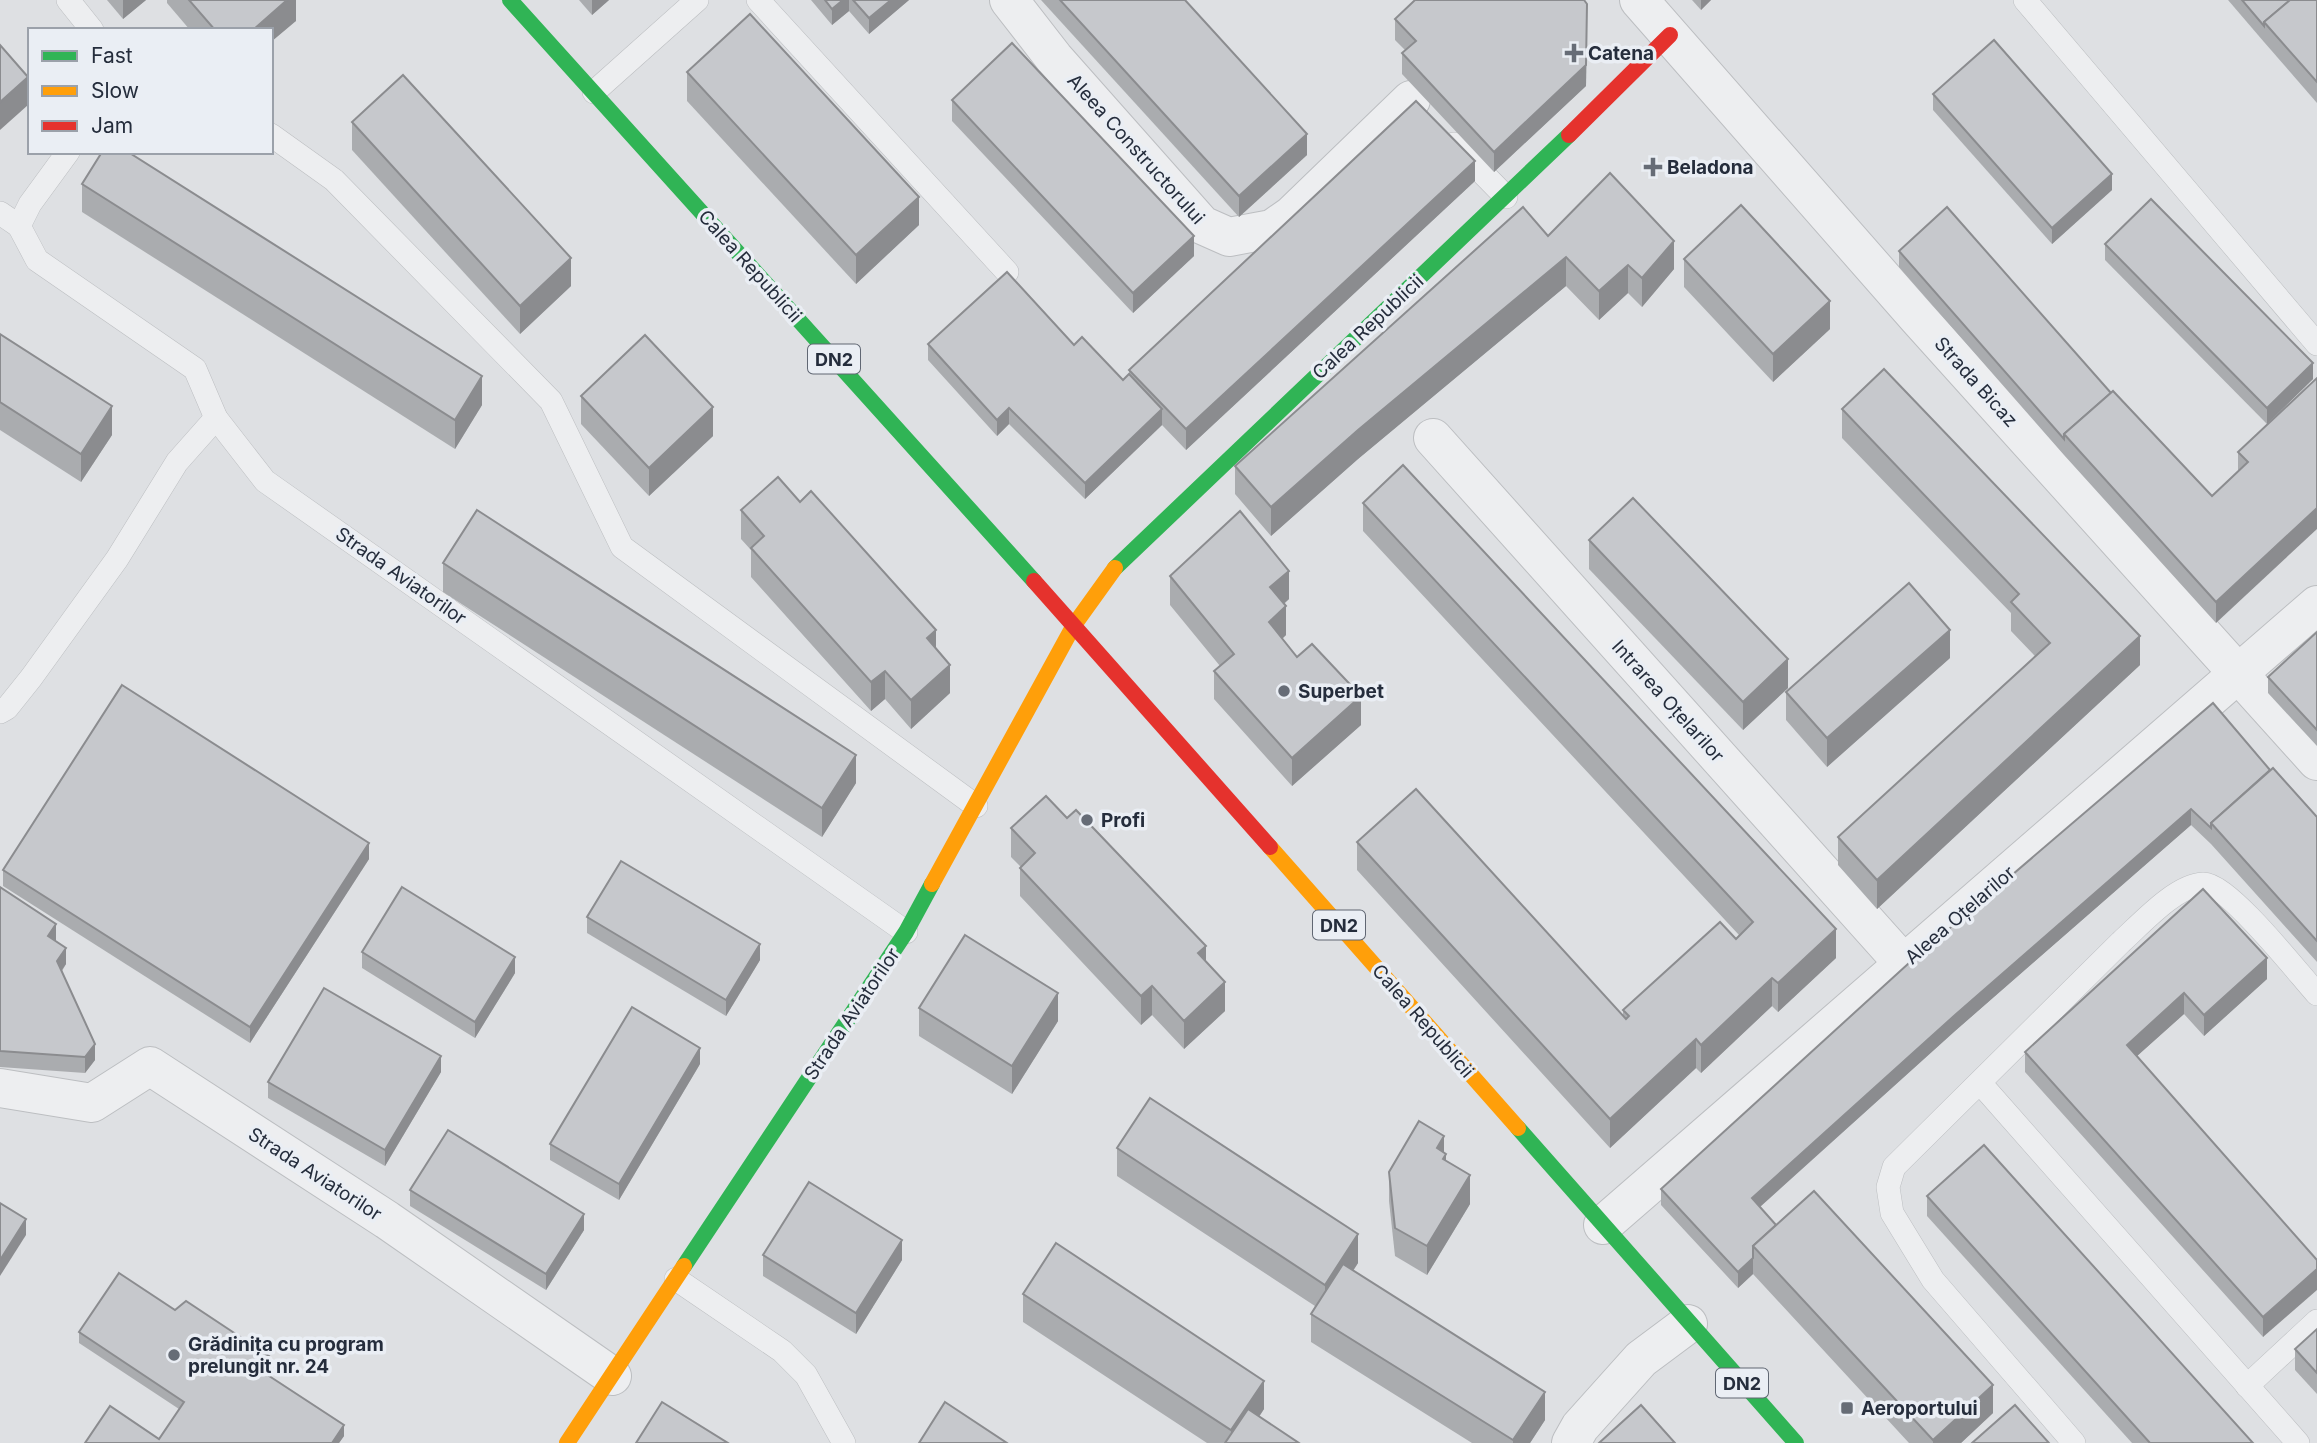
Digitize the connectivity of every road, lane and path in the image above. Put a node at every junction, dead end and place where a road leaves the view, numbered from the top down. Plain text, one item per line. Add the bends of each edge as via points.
1 (68, 0) edge
2 (510, 0) edge
3 (697, 0) edge
4 (758, 0) edge
5 (1009, 0) edge
6 (1639, 0) edge
7 (2025, 0) edge
8 (90, 28) edge
9 (1670, 36) junction
10 (594, 92) junction
11 (1427, 116) joint
12 (273, 136) edge
13 (67, 154) edge
14 (1506, 197) junction
15 (0, 214) edge
16 (19, 226) junction
17 (1007, 272) edge
18 (2317, 344) edge
19 (216, 418) junction
20 (1433, 438) dead end
21 (2317, 605) edge
22 (1074, 625) junction
23 (2239, 673) junction
24 (0, 712) edge
25 (2317, 761) edge
26 (976, 806) junction
27 (906, 932) junction
28 (1903, 964) junction
29 (2317, 994) edge
30 (1981, 1084) junction
31 (0, 1087) edge
32 (1604, 1225) junction
33 (676, 1279) junction
34 (2317, 1321) edge
35 (1688, 1324) junction
36 (612, 1376) junction
37 (2247, 1386) junction
38 (567, 1443) edge
39 (844, 1443) edge
40 (1571, 1443) edge
41 (1796, 1443) edge
42 (2074, 1443) edge
43 (2298, 1443) edge

1 - 8 lane
2 - 10 main road, Calea Republicii / DN2
3 - 10 lane
4 - 17 lane
5 - 11 street, Aleea Constructorului via 1054,58 1202,225 1229,237 1272,229
6 - 9 street, Strada Bicaz
7 - 18 lane
9 - 14 main road, Calea Republicii
9 - 23 street, Strada Bicaz
10 - 22 main road, Calea Republicii / DN2
11 - 14 lane
12 - 26 lane via 334,180 551,401 622,547
13 - 16 lane
14 - 22 main road, Calea Republicii via 1119,562
15 - 16 lane
16 - 19 lane, Strada Aviatorilor via 37,260 195,369
19 - 24 lane via 177,461 117,559 31,678
19 - 27 lane, Strada Aviatorilor via 265,481
20 - 28 street, Intrarea Oțelarilor
21 - 23 street, Aleea Oțelarilor
22 - 26 main road, Strada Aviatorilor
22 - 32 main road, Calea Republicii / DN2
23 - 25 street, Strada Bicaz
23 - 28 street, Aleea Oțelarilor
26 - 27 main road, Strada Aviatorilor
27 - 33 main road, Strada Aviatorilor
28 - 32 street, Aleea Oțelarilor
29 - 30 lane via 2246,913 2224,892 2205,883 2185,889 2150,916
30 - 37 lane
30 - 42 lane via 1895,1167 1888,1187 1892,1213 1933,1280
31 - 36 street, Strada Aviatorilor via 92,1102 150,1066 387,1220
32 - 35 main road, Calea Republicii / DN2
33 - 36 main road, Strada Aviatorilor
33 - 39 lane via 782,1351 807,1375
34 - 37 lane
35 - 40 street via 1641,1359
35 - 41 main road, Calea Republicii / DN2
36 - 38 main road, Strada Aviatorilor
37 - 43 lane

